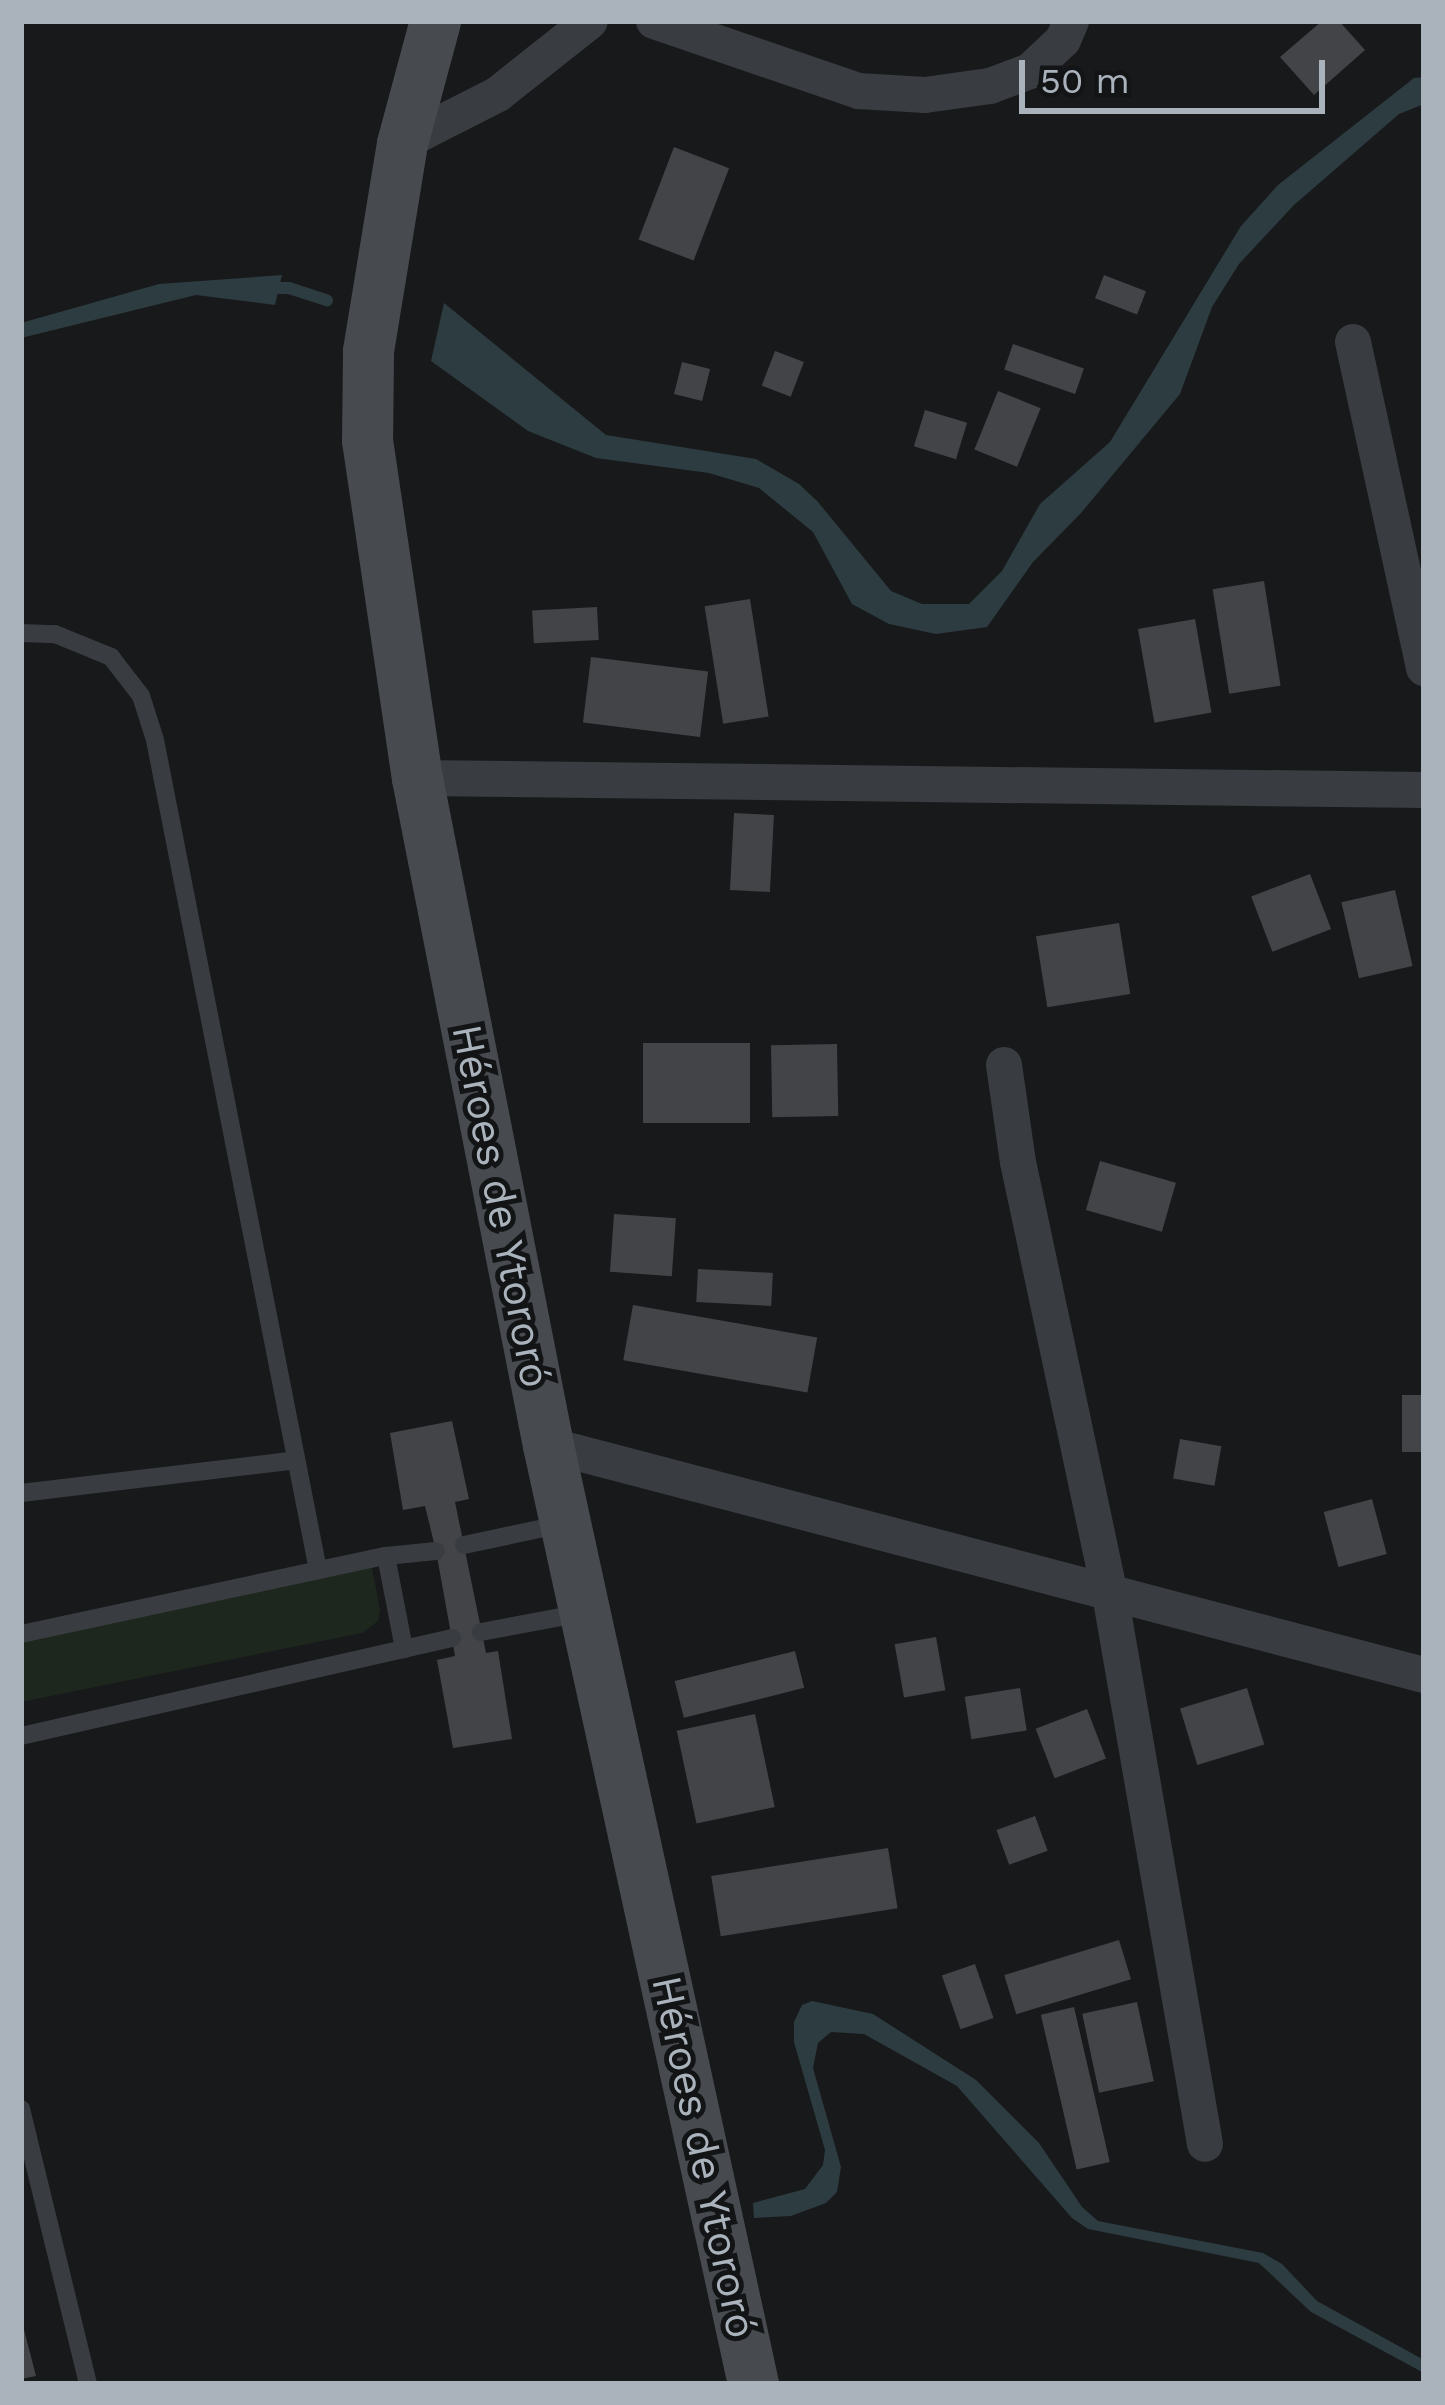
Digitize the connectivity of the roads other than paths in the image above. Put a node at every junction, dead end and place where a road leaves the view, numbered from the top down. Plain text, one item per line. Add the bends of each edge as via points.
1 (435, 21) edge
2 (590, 21) edge
3 (654, 21) edge
4 (1070, 21) edge
5 (402, 143) junction
6 (1353, 342) dead end
7 (21, 633) edge
8 (1424, 668) edge
9 (417, 778) junction
10 (1424, 790) edge
11 (1004, 1065) dead end
12 (548, 1445) junction
13 (296, 1460) junction
14 (21, 1493) edge
15 (567, 1523) junction
16 (464, 1545) dead end
17 (436, 1551) dead end
18 (386, 1556) junction
19 (318, 1570) junction
20 (1110, 1594) junction
21 (586, 1612) junction
22 (482, 1632) dead end
23 (21, 1634) edge
24 (452, 1638) dead end
25 (404, 1649) junction
26 (1424, 1675) edge
27 (21, 1736) edge
28 (21, 2109) edge
29 (1204, 2144) dead end
30 (88, 2384) edge
31 (753, 2384) edge

1 - 5 main road, Héroes de Ytororó
2 - 5 street via 498,94
3 - 4 street via 859,92 925,95 990,86 1030,70 1063,40
5 - 9 main road, Héroes de Ytororó via 368,351 367,440
6 - 8 street
7 - 13 lane via 55,634 112,657 141,696 167,791
9 - 10 street
9 - 12 main road, Héroes de Ytororó
11 - 20 street
12 - 15 main road, Héroes de Ytororó
12 - 20 street
13 - 14 lane
13 - 19 lane
15 - 16 lane
15 - 21 main road, Héroes de Ytororó
17 - 18 lane
18 - 19 lane
18 - 25 lane
19 - 23 lane
20 - 26 street
20 - 29 street
21 - 22 lane
21 - 31 main road, Héroes de Ytororó
24 - 25 lane
25 - 27 lane
28 - 30 lane

